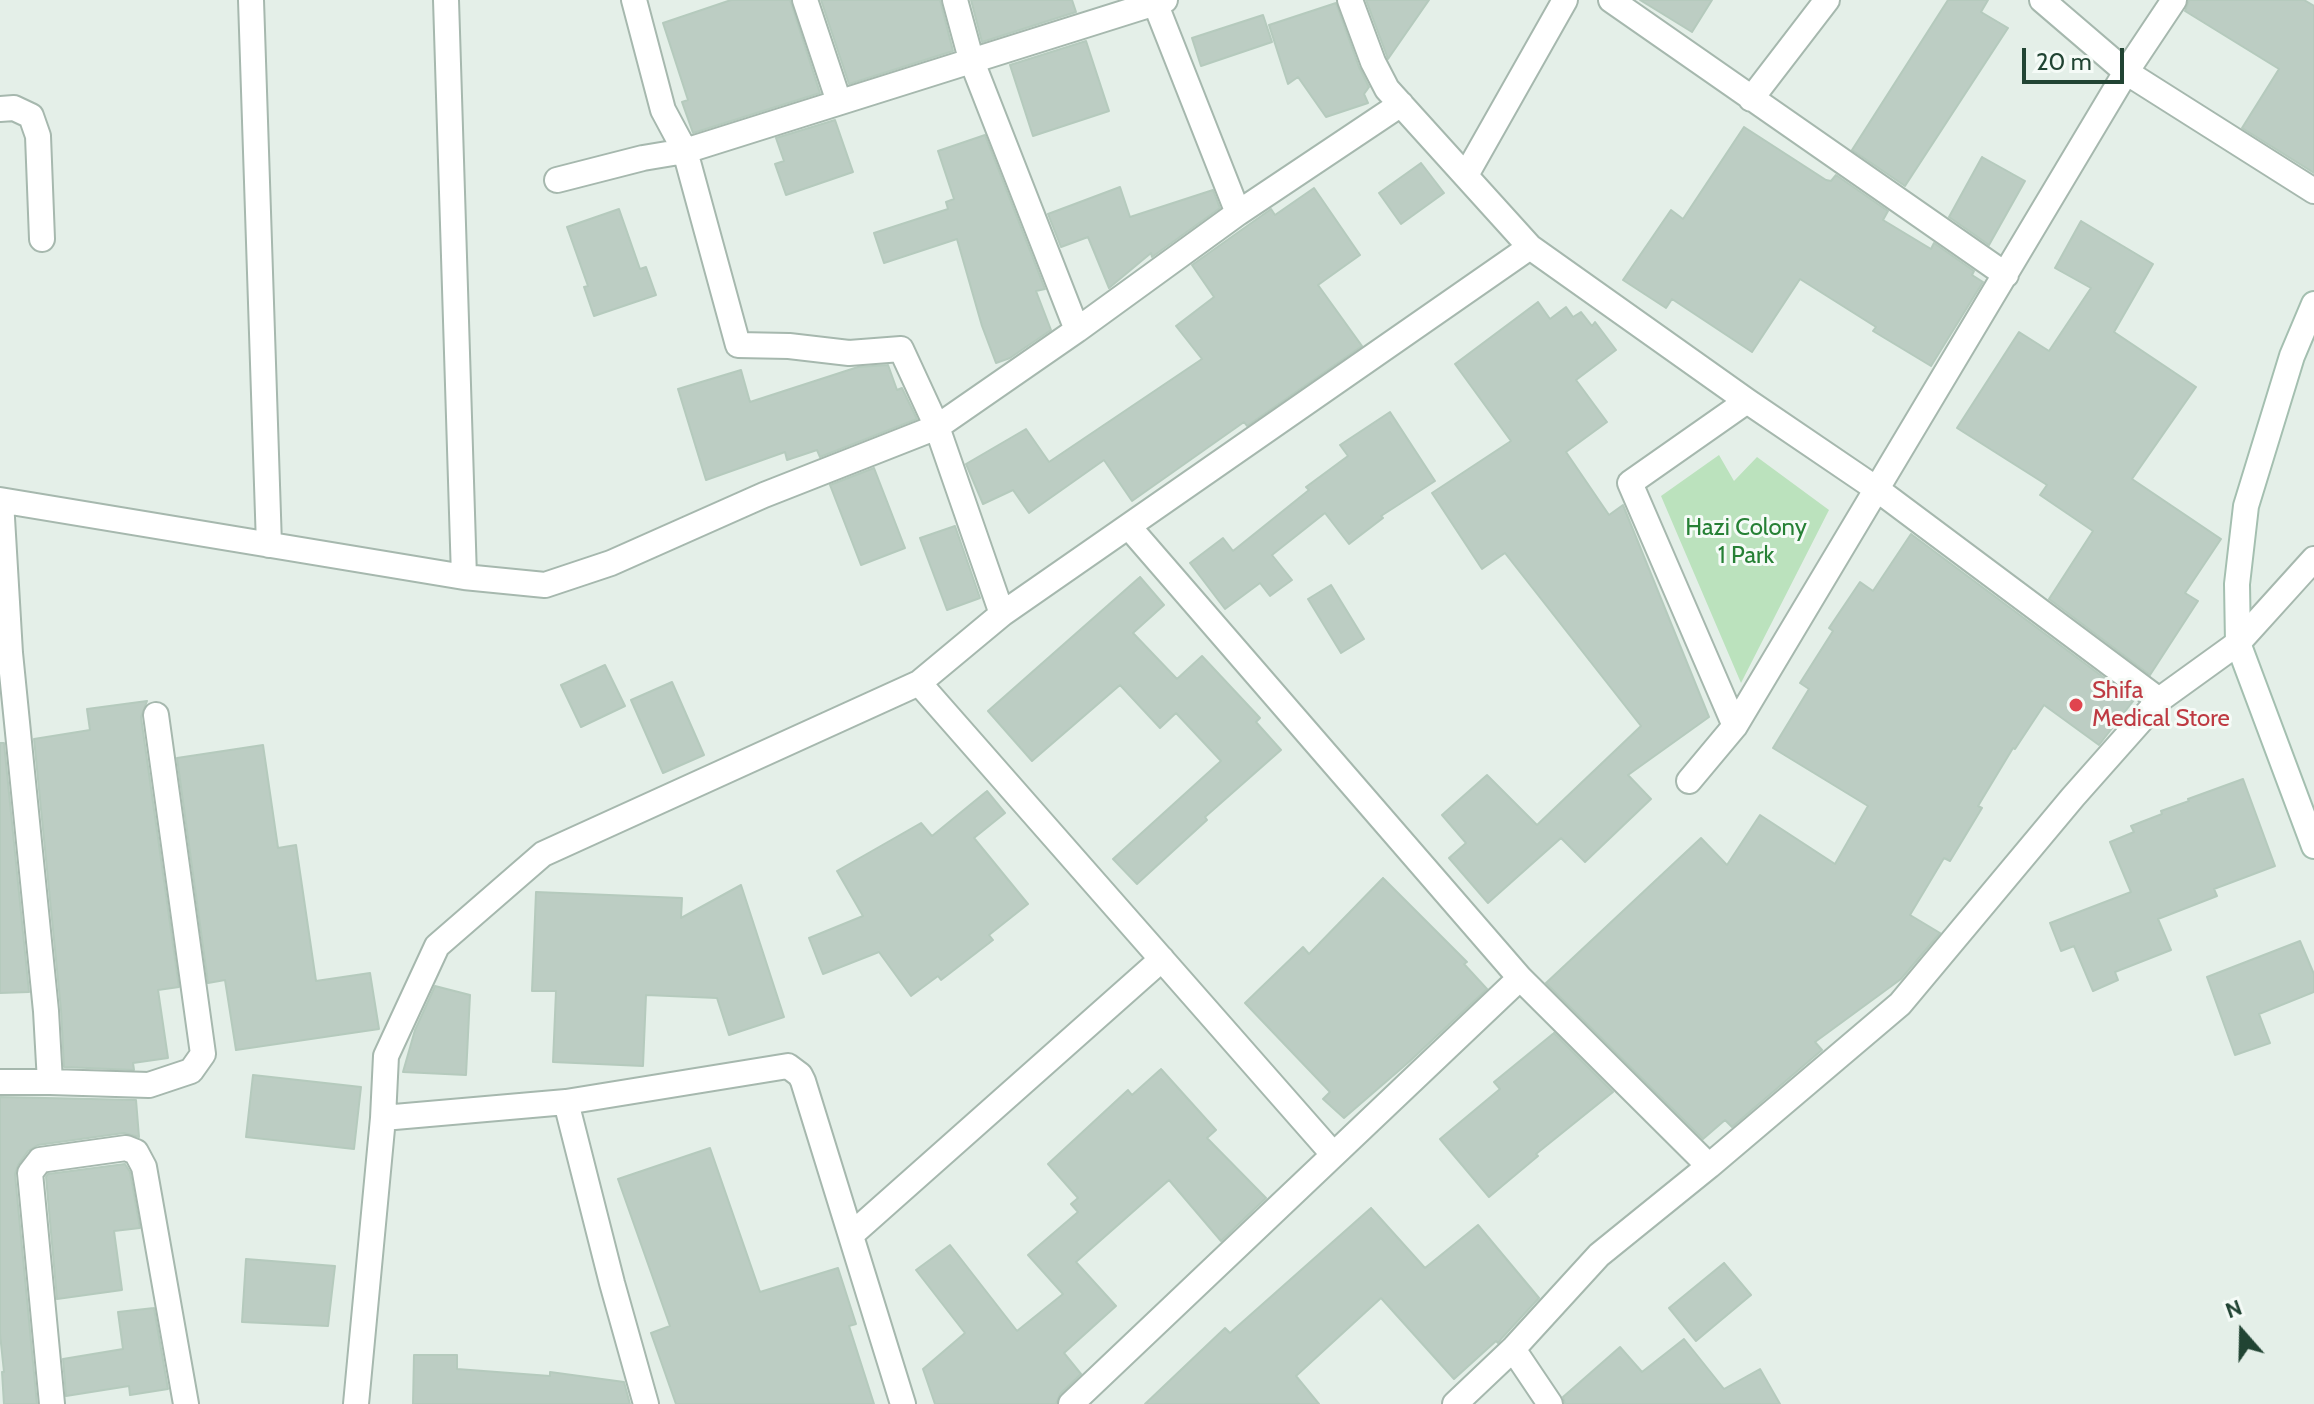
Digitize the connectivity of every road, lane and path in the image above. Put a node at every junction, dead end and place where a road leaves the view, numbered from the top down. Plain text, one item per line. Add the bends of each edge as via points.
1 (251, 0) edge
2 (446, 0) edge
3 (634, 0) edge
4 (805, 0) edge
5 (955, 0) edge
6 (1350, 0) edge
7 (1565, 0) edge
8 (1611, 0) edge
9 (1827, 0) edge
10 (2042, 0) edge
11 (2174, 0) edge
12 (1158, 1) edge
13 (971, 59) junction
14 (2126, 72) junction
15 (1751, 99) junction
16 (839, 102) junction
17 (1401, 104) junction
18 (0, 109) edge
19 (685, 151) junction
20 (1466, 175) junction
21 (557, 180) dead end
22 (2314, 191) edge
23 (1238, 213) junction
24 (42, 239) dead end
25 (1530, 247) junction
26 (2006, 275) junction
27 (2314, 304) edge
28 (1077, 330) junction
29 (1747, 401) junction
30 (937, 427) junction
31 (1878, 490) junction
32 (0, 500) edge
33 (1129, 527) junction
34 (269, 545) junction
35 (2314, 559) edge
36 (464, 577) junction
37 (1002, 614) junction
38 (2238, 643) junction
39 (919, 683) junction
40 (2159, 700) junction
41 (156, 715) dead end
42 (1735, 726) junction
43 (1689, 781) dead end
44 (2314, 846) edge
45 (1162, 959) junction
46 (1520, 978) junction
47 (0, 1082) edge
48 (50, 1082) junction
49 (566, 1102) junction
50 (383, 1118) junction
51 (1333, 1154) junction
52 (1709, 1166) junction
53 (851, 1235) junction
54 (1513, 1349) junction
55 (52, 1404) edge
56 (186, 1404) edge
57 (356, 1404) edge
58 (646, 1404) edge
59 (903, 1404) edge
60 (1071, 1404) edge
61 (1455, 1404) edge
62 (1550, 1404) edge

1 - 34 street
2 - 36 street
3 - 19 street via 663,110
4 - 16 street
5 - 13 street
6 - 17 street via 1373,62
7 - 20 street
8 - 15 street
9 - 15 street
10 - 14 street
11 - 14 street
12 - 13 street
12 - 23 street
13 - 16 street
13 - 28 street
14 - 22 street
14 - 26 street
15 - 26 street
16 - 19 street
17 - 20 street
17 - 23 street
18 - 24 street via 14,108 31,116 38,136
19 - 21 street
19 - 30 street via 738,345 849,353 901,349
20 - 25 street
23 - 28 street
25 - 29 street
25 - 33 street
26 - 31 street
27 - 38 street via 2292,356 2246,506 2237,584
28 - 30 street
29 - 31 street
29 - 42 street via 1630,483
30 - 36 street via 611,563 545,585
30 - 37 street
31 - 40 street
31 - 42 street
32 - 34 street
32 - 48 street
33 - 37 street
33 - 46 street
34 - 36 street
35 - 38 street
37 - 39 street
38 - 40 street
38 - 44 street
39 - 45 street
39 - 50 street via 543,854 437,946 386,1056
40 - 52 street via 1900,1004
41 - 48 street via 203,1054 191,1071 149,1085
42 - 43 street
45 - 51 street
45 - 53 street
46 - 51 street
46 - 52 street
47 - 48 street
49 - 50 street
49 - 53 street via 788,1066 803,1081
49 - 58 street
50 - 57 street
51 - 60 street
52 - 54 street via 1599,1255
53 - 59 street
54 - 61 street
54 - 62 street
55 - 56 street via 30,1173 40,1160 126,1148 136,1152 144,1167

